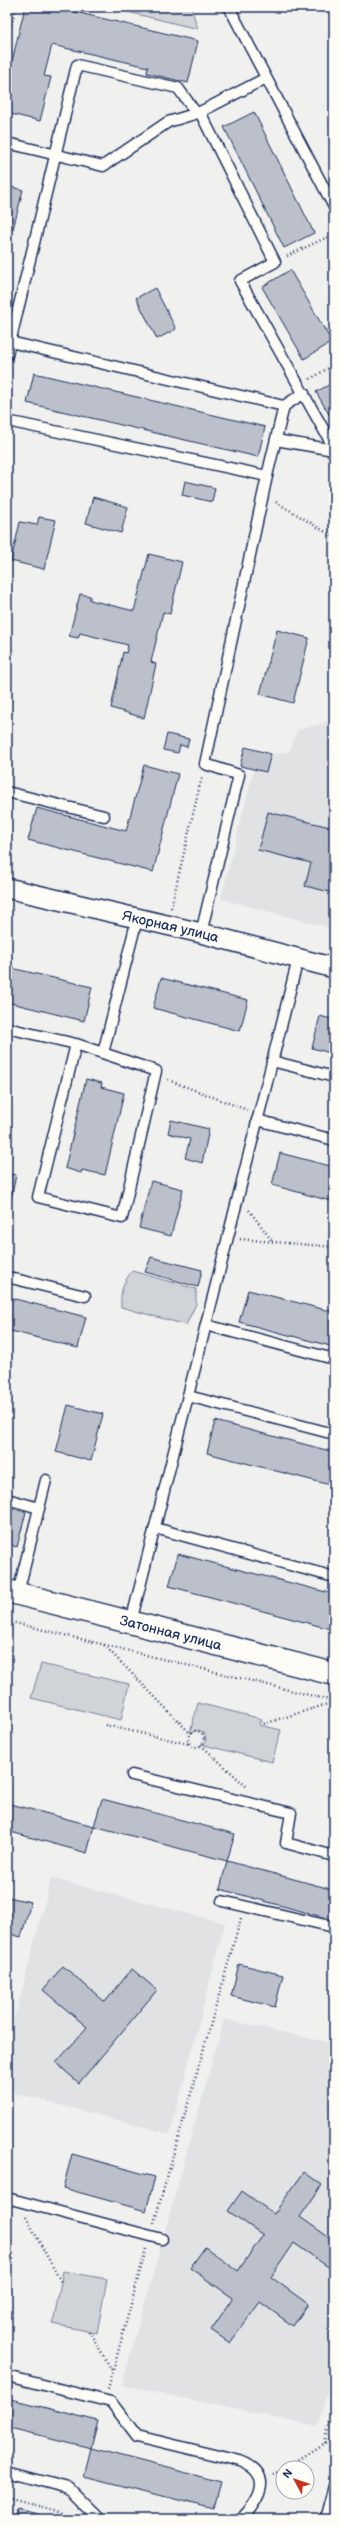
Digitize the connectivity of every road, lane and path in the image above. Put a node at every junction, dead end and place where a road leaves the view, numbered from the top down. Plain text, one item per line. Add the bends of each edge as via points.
1 (16, 7) edge
2 (229, 7) edge
3 (7, 40) edge
4 (266, 78) junction
5 (200, 112) junction
6 (7, 143) edge
7 (56, 154) junction
8 (334, 207) edge
9 (334, 234) edge
10 (275, 262) junction
11 (10, 342) junction
12 (7, 355) edge
13 (334, 365) edge
14 (301, 389) junction
15 (284, 406) junction
16 (7, 421) edge
17 (276, 440) junction
18 (334, 449) edge
19 (267, 476) junction
20 (263, 495) junction
21 (334, 537) edge
22 (205, 764) junction
23 (7, 792) edge
24 (104, 816) dead end
25 (7, 888) edge
26 (137, 919) junction
27 (167, 926) junction
28 (201, 933) junction
29 (298, 960) junction
30 (334, 968) edge
31 (7, 1028) edge
32 (76, 1044) junction
33 (103, 1053) junction
34 (272, 1061) junction
35 (156, 1076) junction
36 (334, 1077) edge
37 (258, 1117) junction
38 (334, 1140) edge
39 (239, 1195) junction
40 (228, 1237) junction
41 (272, 1242) junction
42 (334, 1247) edge
43 (7, 1277) edge
44 (85, 1296) dead end
45 (206, 1325) junction
46 (334, 1359) edge
47 (188, 1396) junction
48 (334, 1434) edge
49 (46, 1480) dead end
50 (7, 1499) edge
51 (39, 1508) junction
52 (155, 1528) junction
53 (334, 1577) edge
54 (12, 1592) edge
55 (7, 1621) edge
56 (131, 1622) junction
57 (104, 1645) junction
58 (334, 1674) edge
59 (334, 1702) edge
60 (105, 1725) dead end
61 (260, 1725) dead end
62 (190, 1733) junction
63 (189, 1744) junction
64 (201, 1745) junction
65 (132, 1775) dead end
66 (270, 1808) junction
67 (334, 1856) edge
68 (222, 1901) dead end
69 (244, 1906) junction
70 (334, 1926) edge
71 (7, 2198) edge
72 (17, 2201) junction
73 (150, 2236) junction
74 (162, 2239) dead end
75 (61, 2282) dead end
76 (89, 2331) dead end
77 (113, 2372) junction
78 (7, 2376) edge
79 (105, 2400) junction
80 (334, 2401) edge
81 (334, 2437) edge
82 (324, 2444) junction
83 (297, 2460) edge
84 (7, 2472) edge
85 (334, 2486) edge
86 (7, 2498) edge
87 (69, 2519) edge
88 (99, 2519) edge
89 (241, 2519) edge
90 (325, 2519) edge

1 - 3 path
2 - 4 lane
4 - 5 lane
4 - 8 lane
5 - 7 lane via 168,122 103,166
5 - 7 lane via 178,88 77,65
5 - 10 lane
6 - 7 lane
7 - 11 lane
9 - 10 path
10 - 14 lane via 240,281
11 - 12 lane
11 - 15 lane
13 - 14 path
14 - 15 lane
14 - 18 lane
15 - 17 lane
16 - 19 lane
17 - 18 lane
17 - 19 lane
19 - 20 lane
20 - 21 path
20 - 22 lane
22 - 27 path
22 - 28 lane via 239,775
23 - 24 lane
25 - 26 street, Якорная улица
26 - 27 street, Якорная улица
26 - 33 lane
27 - 28 street, Якорная улица
28 - 29 street, Якорная улица
29 - 30 street, Якорная улица
29 - 34 lane
31 - 32 lane
32 - 33 lane
32 - 35 lane via 38,1197 122,1218
33 - 35 lane via 156,1071
34 - 36 lane
34 - 37 lane
35 - 37 path
37 - 38 lane
37 - 39 lane
39 - 40 lane
39 - 41 path
40 - 41 path
40 - 45 lane
41 - 42 path
43 - 44 lane
45 - 46 lane
45 - 47 lane
47 - 48 lane
47 - 52 lane
49 - 51 lane
50 - 51 lane
51 - 54 lane
52 - 53 lane
52 - 56 lane
54 - 56 street, Затонная улица
55 - 57 path
56 - 58 street, Затонная улица
57 - 59 path
57 - 62 path
59 - 61 path
60 - 63 path
62 - 63 path
62 - 64 path via 202,1733 204,1738
63 - 64 path via 196,1747
64 - 66 path
65 - 66 lane
66 - 67 lane via 291,1813 286,1843
68 - 69 lane
69 - 70 lane
69 - 73 path
71 - 72 lane
72 - 73 lane
72 - 75 path
73 - 74 lane
73 - 77 path
76 - 77 path
77 - 79 path
78 - 79 lane
79 - 89 lane via 111,2402 138,2436 254,2466 261,2476 260,2493 252,2509
80 - 82 path
81 - 82 path
82 - 83 path
84 - 88 lane via 68,2488
85 - 90 lane
86 - 87 path via 62,2512

